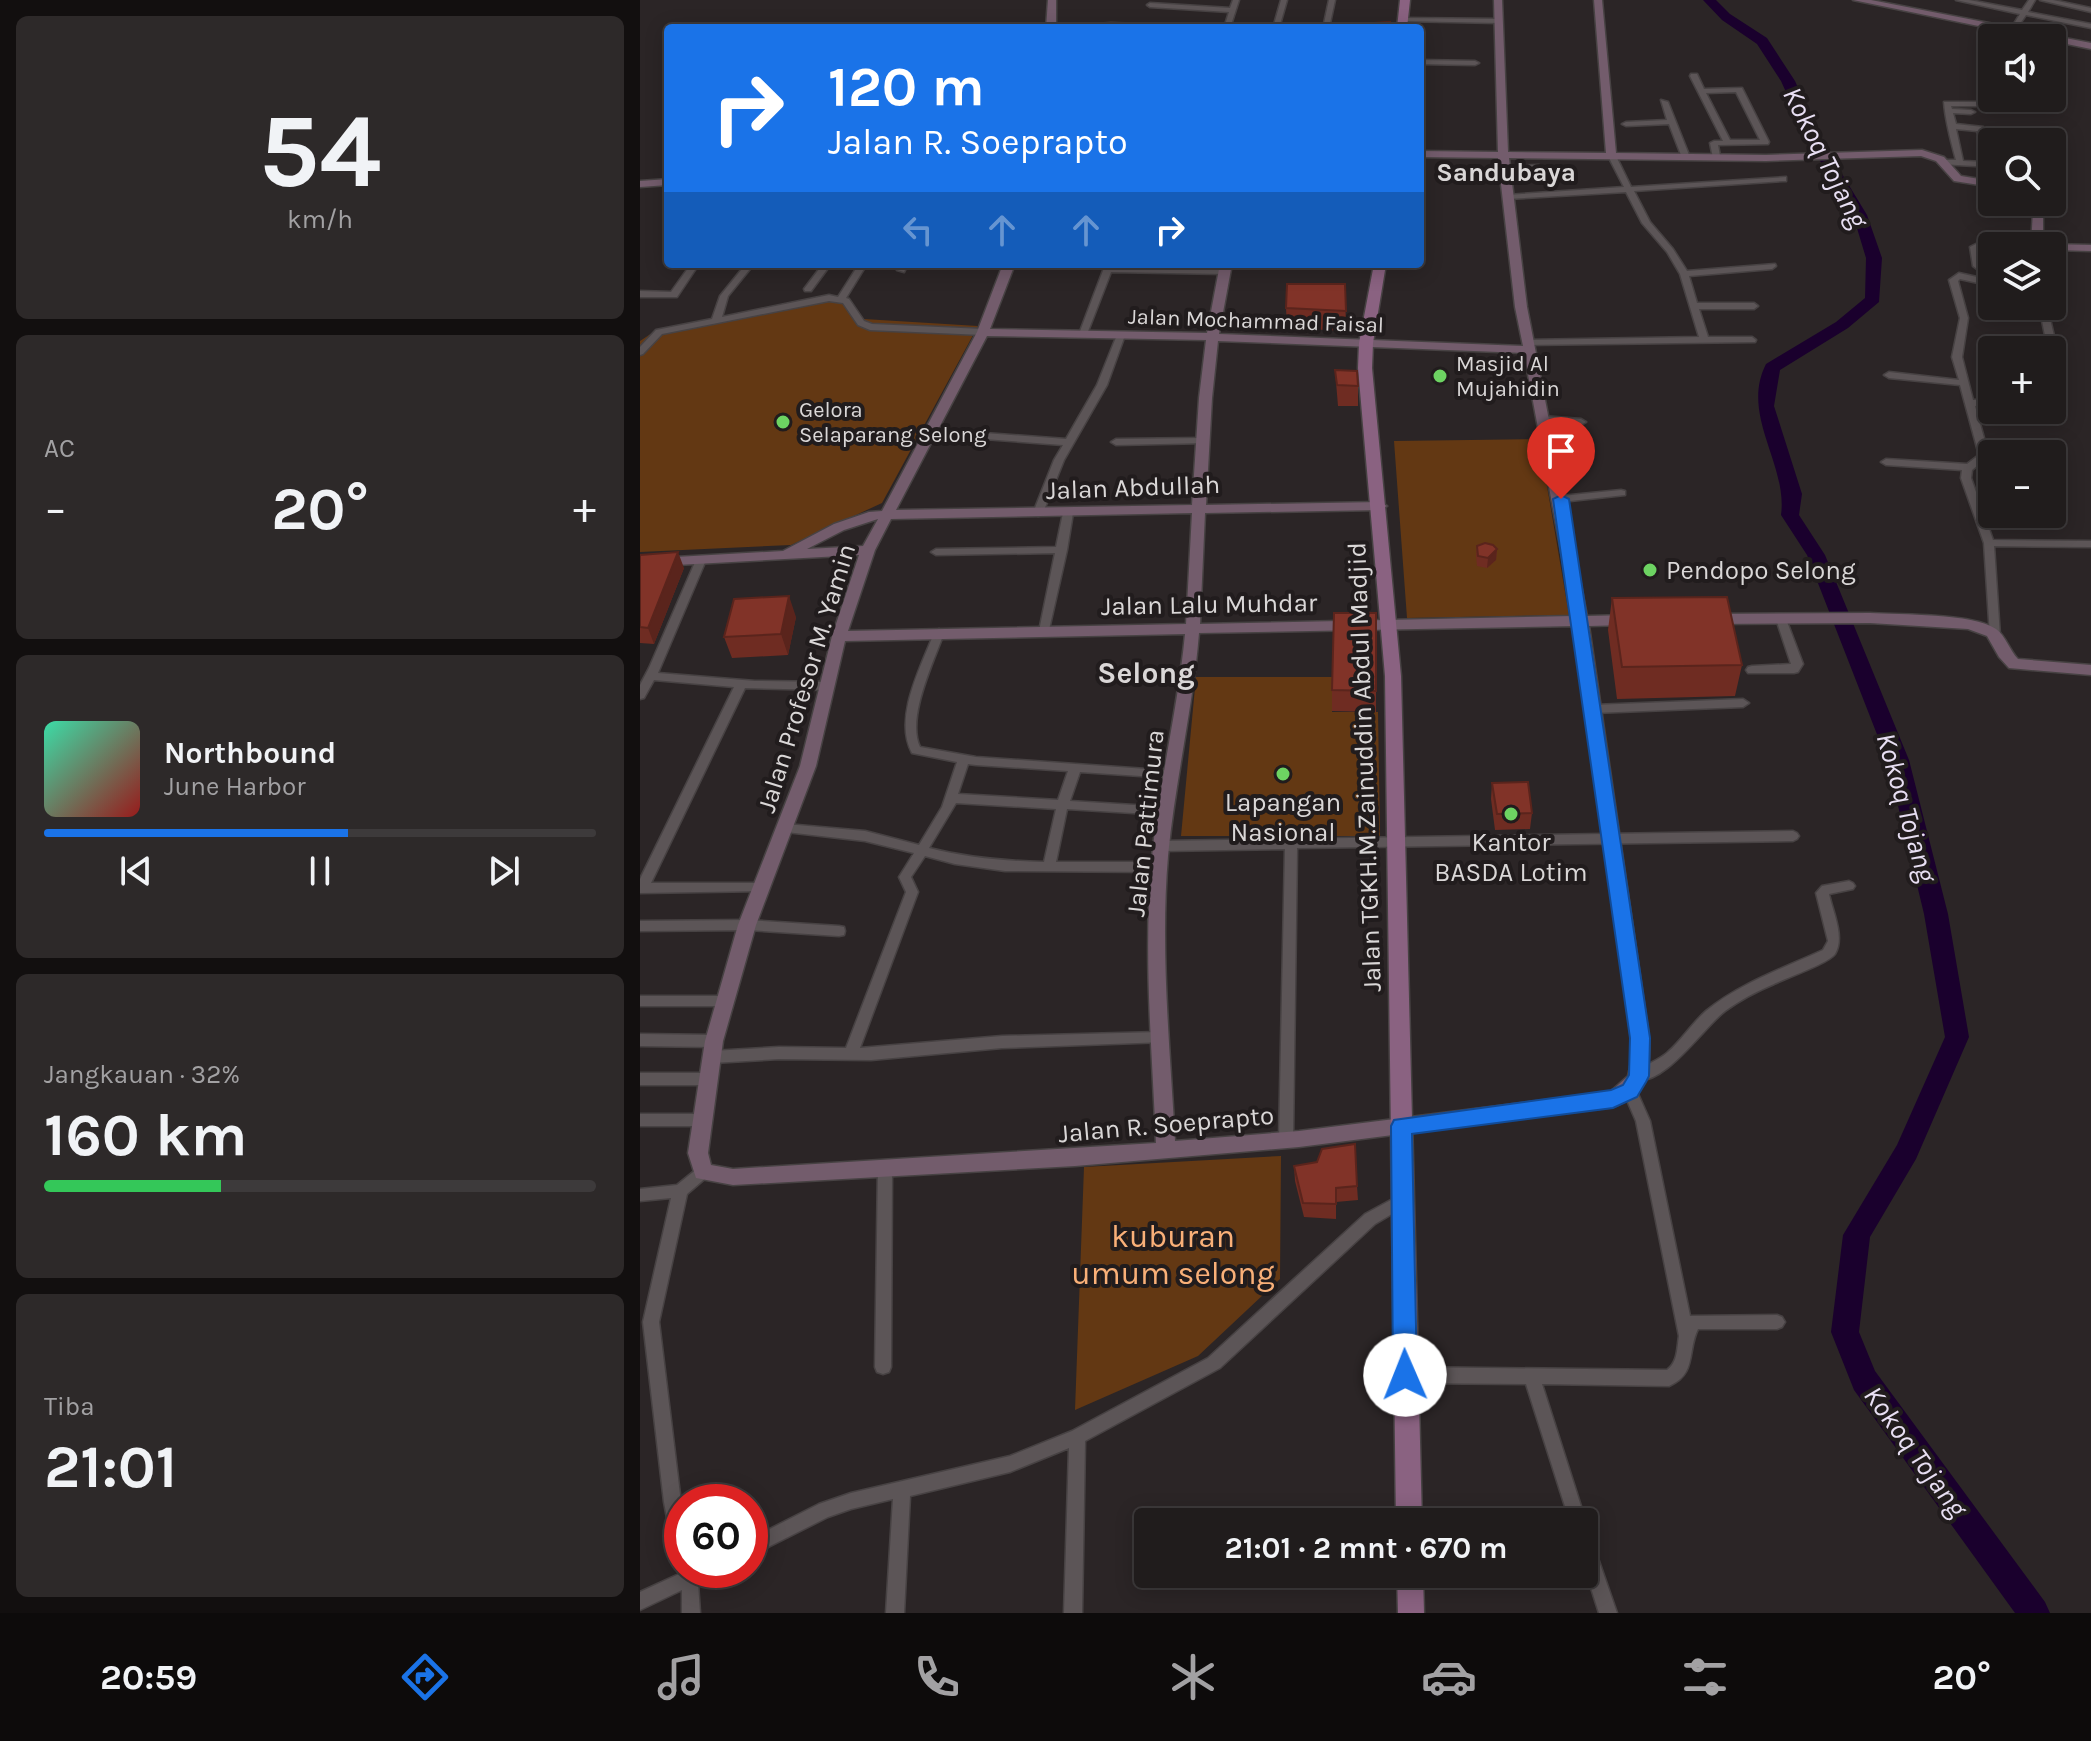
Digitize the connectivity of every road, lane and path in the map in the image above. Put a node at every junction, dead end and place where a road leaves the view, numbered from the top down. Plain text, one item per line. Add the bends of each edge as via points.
1 (1052, 0) edge
2 (1236, 0) edge
3 (1284, 0) edge
4 (1332, 0) edge
5 (1405, 0) edge
6 (1498, 0) edge
7 (1598, 0) edge
8 (1857, 0) edge
9 (1959, 0) edge
10 (2032, 0) edge
11 (2043, 0) edge
12 (1889, 3) edge
13 (1150, 5) dead end
14 (1232, 10) junction
15 (2091, 10) edge
16 (2024, 13) junction
17 (1499, 21) junction
18 (1051, 24) edge
19 (1228, 24) edge
20 (1277, 24) edge
21 (1327, 24) edge
22 (1403, 24) edge
23 (1985, 24) edge
24 (2017, 24) edge
25 (2091, 26) edge
26 (2066, 41) edge
27 (2091, 46) edge
28 (1424, 62) edge
29 (1475, 63) dead end
30 (1694, 76) dead end
31 (1702, 91) junction
32 (1664, 102) dead end
33 (1976, 104) dead end
34 (1947, 111) junction
35 (1971, 112) dead end
36 (1672, 122) junction
37 (1626, 124) dead end
38 (1953, 127) junction
39 (1978, 129) edge
40 (1728, 143) junction
41 (1424, 154) edge
42 (1611, 154) junction
43 (1685, 155) junction
44 (1716, 156) junction
45 (1504, 161) junction
46 (1943, 162) junction
47 (1960, 163) junction
48 (1978, 164) edge
49 (1539, 167) dead end
50 (1783, 179) dead end
51 (664, 182) edge
52 (1978, 182) edge
53 (640, 184) edge
54 (1629, 190) junction
55 (1507, 197) junction
56 (1978, 245) edge
57 (2066, 247) edge
58 (2091, 248) edge
59 (1772, 266) dead end
60 (1978, 267) edge
61 (692, 268) edge
62 (747, 268) edge
63 (824, 268) edge
64 (861, 268) edge
65 (1007, 268) edge
66 (1109, 268) edge
67 (1226, 268) edge
68 (1379, 268) edge
69 (1684, 274) junction
70 (1978, 280) edge
71 (808, 289) dead end
72 (640, 294) edge
73 (842, 298) junction
74 (1694, 306) junction
75 (1754, 306) dead end
76 (716, 321) junction
77 (983, 332) junction
78 (1083, 334) junction
79 (1121, 335) junction
80 (1211, 337) junction
81 (1704, 340) junction
82 (1752, 340) dead end
83 (1366, 343) junction
84 (1528, 347) junction
85 (640, 352) edge
86 (1889, 375) dead end
87 (1965, 383) junction
88 (1971, 403) junction
89 (1978, 403) edge
90 (1542, 419) junction
91 (1581, 422) dead end
92 (930, 432) junction
93 (1203, 441) junction
94 (1068, 442) junction
95 (1116, 442) dead end
96 (1886, 462) dead end
97 (1968, 467) junction
98 (1621, 493) dead end
99 (1561, 499) junction
100 (1380, 506) junction
101 (1197, 508) junction
102 (1038, 513) junction
103 (1068, 513) junction
104 (887, 514) junction
105 (1989, 543) junction
106 (2091, 544) edge
107 (868, 550) junction
108 (1062, 550) junction
109 (936, 552) dead end
110 (785, 555) junction
111 (701, 560) junction
112 (640, 563) edge
113 (1704, 619) edge
114 (1788, 619) junction
115 (1580, 620) junction
116 (1642, 620) edge
117 (1390, 626) junction
118 (1193, 628) junction
119 (1044, 631) junction
120 (939, 633) junction
121 (839, 636) junction
122 (1995, 636) junction
123 (1752, 670) dead end
124 (2091, 670) edge
125 (651, 676) junction
126 (741, 684) junction
127 (828, 686) junction
128 (640, 695) edge
129 (1743, 703) dead end
130 (1594, 709) junction
131 (964, 759) junction
132 (1075, 769) junction
133 (1171, 774) junction
134 (951, 798) junction
135 (1062, 807) junction
136 (1166, 811) junction
137 (786, 828) junction
138 (1793, 836) dead end
139 (1613, 841) junction
140 (1397, 843) junction
141 (1291, 845) junction
142 (1162, 846) junction
143 (924, 849) junction
144 (1049, 867) junction
145 (1160, 867) junction
146 (1849, 886) dead end
147 (641, 888) edge
148 (760, 888) junction
149 (747, 925) junction
150 (640, 926) edge
151 (839, 931) dead end
152 (642, 1001) dead end
153 (726, 1001) junction
154 (1160, 1038) junction
155 (640, 1040) edge
156 (713, 1049) junction
157 (851, 1054) junction
158 (640, 1079) edge
159 (709, 1079) junction
160 (1634, 1083) junction
161 (640, 1120) edge
162 (702, 1120) junction
163 (1401, 1126) junction
164 (1286, 1140) junction
165 (1166, 1150) junction
166 (885, 1169) junction
167 (703, 1172) junction
168 (680, 1191) junction
169 (640, 1195) edge
170 (1402, 1200) junction
171 (1777, 1322) dead end
172 (645, 1325) edge
173 (1687, 1335) junction
174 (883, 1367) dead end
175 (1405, 1375) junction
176 (1531, 1376) junction
177 (1077, 1437) junction
178 (669, 1484) edge
179 (902, 1488) junction
180 (1409, 1508) edge
181 (1573, 1508) edge
182 (768, 1539) edge
183 (1598, 1583) edge
184 (664, 1588) edge
185 (688, 1588) edge
186 (1410, 1588) edge
187 (640, 1601) edge
188 (691, 1613) edge
189 (895, 1613) edge
190 (1073, 1613) edge
191 (1411, 1613) edge
192 (1608, 1613) edge

1 - 18 street
2 - 14 street
3 - 20 street
4 - 21 street
5 - 22 main road
6 - 17 street
7 - 42 street
8 - 12 street
9 - 16 street
10 - 16 street
11 - 15 street
12 - 23 street
13 - 14 street
14 - 19 street
16 - 24 street
16 - 25 street
17 - 22 street
17 - 45 street
26 - 27 street
28 - 29 street
30 - 31 street
31 - 40 street
31 - 40 street via 1739,90 1765,142
32 - 36 street
33 - 34 street via 1949,103
34 - 35 street
34 - 38 street
36 - 37 street
36 - 43 street
38 - 39 street
38 - 47 street
40 - 44 street via 1712,144
41 - 45 street
42 - 43 street
42 - 45 street
42 - 54 street
43 - 44 street
44 - 46 street via 1922,153
45 - 49 street
45 - 55 street
46 - 47 street
46 - 52 street via 1958,179
47 - 48 street
50 - 54 street
51 - 53 street
54 - 55 street
54 - 69 street
55 - 84 street
56 - 60 street
57 - 58 street
59 - 69 street
61 - 72 street via 672,296
62 - 76 street via 724,296
63 - 71 street
64 - 73 street
65 - 77 street, Jalan Profesor M. Yamin
66 - 78 street
67 - 80 street, Jalan Pattimura
68 - 83 main road, Jalan TGKH.M.Zainuddin Abdul Madjid
69 - 74 street
70 - 87 street via 1959,276 1953,280 1964,318 1956,352
73 - 76 street
73 - 77 street via 867,327
74 - 75 street
74 - 81 street
76 - 85 street via 657,333
77 - 78 street, Jalan Mochammad Faisal
77 - 92 street, Jalan Profesor M. Yamin
78 - 79 street, Jalan Mochammad Faisal
79 - 80 street, Jalan Mochammad Faisal
79 - 94 street via 1102,385
80 - 83 street, Jalan Mochammad Faisal
80 - 93 street, Jalan Pattimura
81 - 82 street
81 - 84 street
83 - 84 street, Jalan Mochammad Faisal
83 - 100 main road, Jalan TGKH.M.Zainuddin Abdul Madjid
84 - 90 street
86 - 87 street
87 - 88 street
88 - 89 street
88 - 97 street via 1984,456
90 - 91 street
90 - 99 street
92 - 94 street
92 - 104 street, Jalan Profesor M. Yamin
93 - 95 street
93 - 101 street, Jalan Pattimura
94 - 102 street
96 - 97 street
97 - 105 street via 1966,478
98 - 99 street
99 - 115 street
100 - 101 street, Jalan Abdullah
100 - 117 main road, Jalan TGKH.M.Zainuddin Abdul Madjid
101 - 103 street, Jalan Abdullah
101 - 118 street, Jalan Pattimura
102 - 103 street, Jalan Abdullah
102 - 104 street, Jalan Abdullah
103 - 108 street
104 - 107 street, Jalan Profesor M. Yamin
104 - 110 street, Jalan Abdullah via 855,521
105 - 106 street
105 - 122 street
107 - 110 street
107 - 121 street, Jalan Profesor M. Yamin
108 - 109 street
108 - 119 street
110 - 111 street
111 - 112 street
111 - 125 street
113 - 114 street
114 - 122 street via 1970,624
114 - 123 street via 1794,669
115 - 116 street, Jalan Lalu Muhdar
115 - 117 street, Jalan Lalu Muhdar
115 - 130 street
117 - 118 street, Jalan Lalu Muhdar
117 - 140 main road, Jalan TGKH.M.Zainuddin Abdul Madjid
118 - 119 street, Jalan Lalu Muhdar
118 - 133 street, Jalan Pattimura
119 - 120 street, Jalan Lalu Muhdar
120 - 121 street, Jalan Lalu Muhdar
120 - 131 street via 913,711 910,744 916,750
121 - 127 street, Jalan Profesor M. Yamin
122 - 124 street via 2014,664
125 - 126 street
125 - 128 street
126 - 127 street
126 - 147 street
127 - 137 street, Jalan Profesor M. Yamin
129 - 130 street
130 - 139 street
131 - 132 street
131 - 134 street
132 - 133 street
132 - 135 street
133 - 136 street, Jalan Pattimura
134 - 135 street
134 - 143 street
135 - 136 street
135 - 144 street
136 - 142 street, Jalan Pattimura
137 - 143 street
137 - 148 street, Jalan Profesor M. Yamin
138 - 139 street
139 - 140 street
139 - 160 street via 1640,1038
140 - 141 street
140 - 163 main road, Jalan TGKH.M.Zainuddin Abdul Madjid
141 - 142 street
141 - 164 street
142 - 145 street, Jalan Pattimura
143 - 144 street via 955,859
143 - 157 street via 905,877 912,892
144 - 145 street
145 - 154 street, Jalan Pattimura
146 - 160 street via 1822,893 1834,941 1828,954 1772,978 1713,1013 1678,1054
147 - 148 street
148 - 149 street, Jalan Profesor M. Yamin
149 - 150 street
149 - 151 street
149 - 153 street, Jalan Profesor M. Yamin
152 - 153 street
153 - 156 street, Jalan Profesor M. Yamin
154 - 157 street via 1002,1042
154 - 165 street, Jalan Pattimura
155 - 156 street
156 - 157 street
156 - 159 street, Jalan Profesor M. Yamin
158 - 159 street
159 - 162 street, Jalan Profesor M. Yamin
160 - 163 street, Jalan R. Soeprapto via 1601,1100
160 - 173 street
161 - 162 street
162 - 167 street, Jalan Profesor M. Yamin via 698,1153
163 - 164 street, Jalan R. Soeprapto
163 - 170 main road, Jalan TGKH.M.Zainuddin Abdul Madjid
164 - 165 street, Jalan R. Soeprapto
165 - 166 street, Jalan R. Soeprapto
166 - 167 street, Jalan R. Soeprapto via 733,1177
166 - 174 street
167 - 168 street
168 - 169 street
168 - 172 street
170 - 175 main road, Jalan TGKH.M.Zainuddin Abdul Madjid
170 - 177 street via 1370,1219 1214,1363
171 - 173 street via 1694,1322
172 - 178 street
173 - 176 street via 1682,1367 1669,1378
175 - 176 street
175 - 180 main road, Jalan TGKH.M.Zainuddin Abdul Madjid
176 - 181 street
177 - 179 street via 1010,1464
177 - 190 street
179 - 182 street via 825,1510
179 - 189 street
183 - 192 street
184 - 187 street
185 - 188 street
186 - 191 main road

